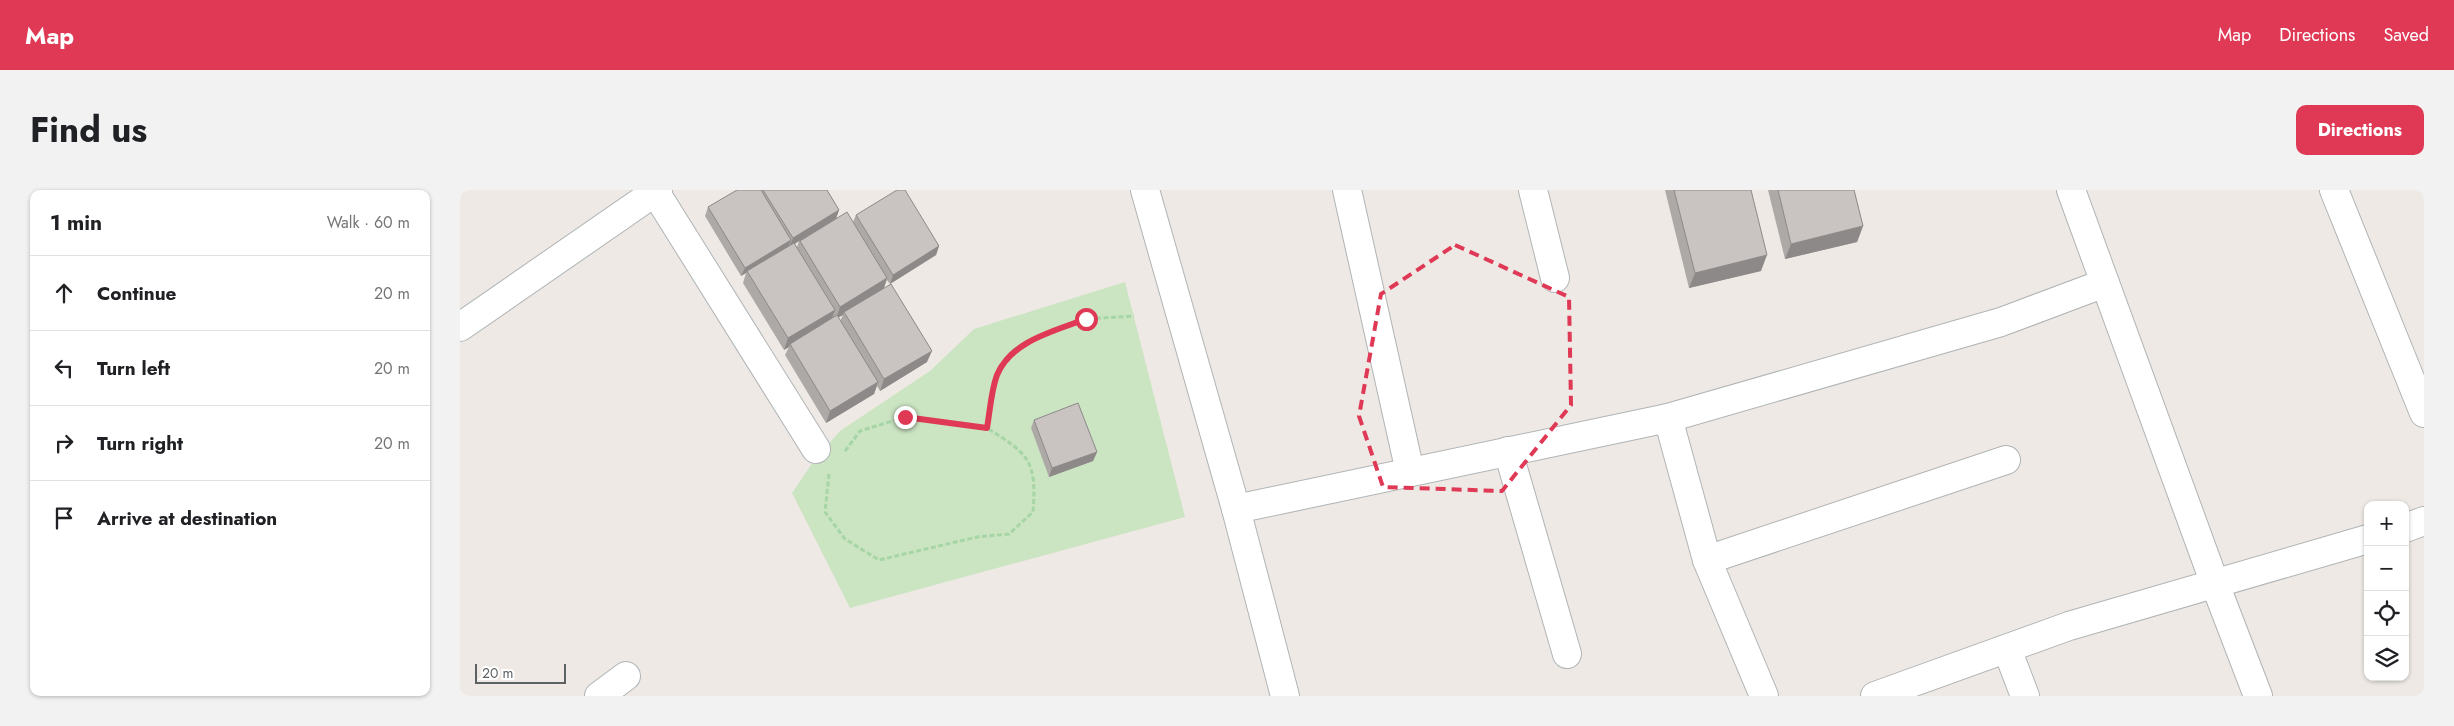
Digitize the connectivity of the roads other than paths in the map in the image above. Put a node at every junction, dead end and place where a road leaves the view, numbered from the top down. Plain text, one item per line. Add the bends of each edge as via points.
1 (1144, 190) edge
2 (1347, 190) edge
3 (1533, 190) edge
4 (2071, 190) edge
5 (2334, 190) edge
6 (656, 191) edge
7 (1555, 278) dead end
8 (2105, 283) junction
9 (460, 327) edge
10 (2424, 413) edge
11 (1668, 418) junction
12 (1508, 452) junction
13 (828, 460) road end
14 (2006, 460) dead end
15 (1410, 472) junction
16 (1236, 509) junction
17 (2424, 521) edge
18 (2409, 527) edge
19 (2364, 541) edge
20 (1707, 560) junction
21 (2215, 584) junction
22 (2006, 649) junction
23 (1567, 654) dead end
24 (626, 676) dead end
25 (599, 696) edge
26 (1285, 696) edge
27 (1764, 696) edge
28 (1875, 696) edge
29 (2025, 696) edge
30 (2258, 696) edge

1 - 16 street
2 - 15 street
3 - 7 street
4 - 8 street
5 - 10 street
6 - 9 street
6 - 13 street
8 - 11 street via 2001,322
8 - 21 street
11 - 12 street
11 - 20 street
12 - 15 street
12 - 23 street
14 - 20 street
15 - 16 street
16 - 26 street
17 - 18 street
19 - 21 street
20 - 27 street
21 - 22 street via 2069,626
21 - 30 street
22 - 28 street
22 - 29 street
24 - 25 street

